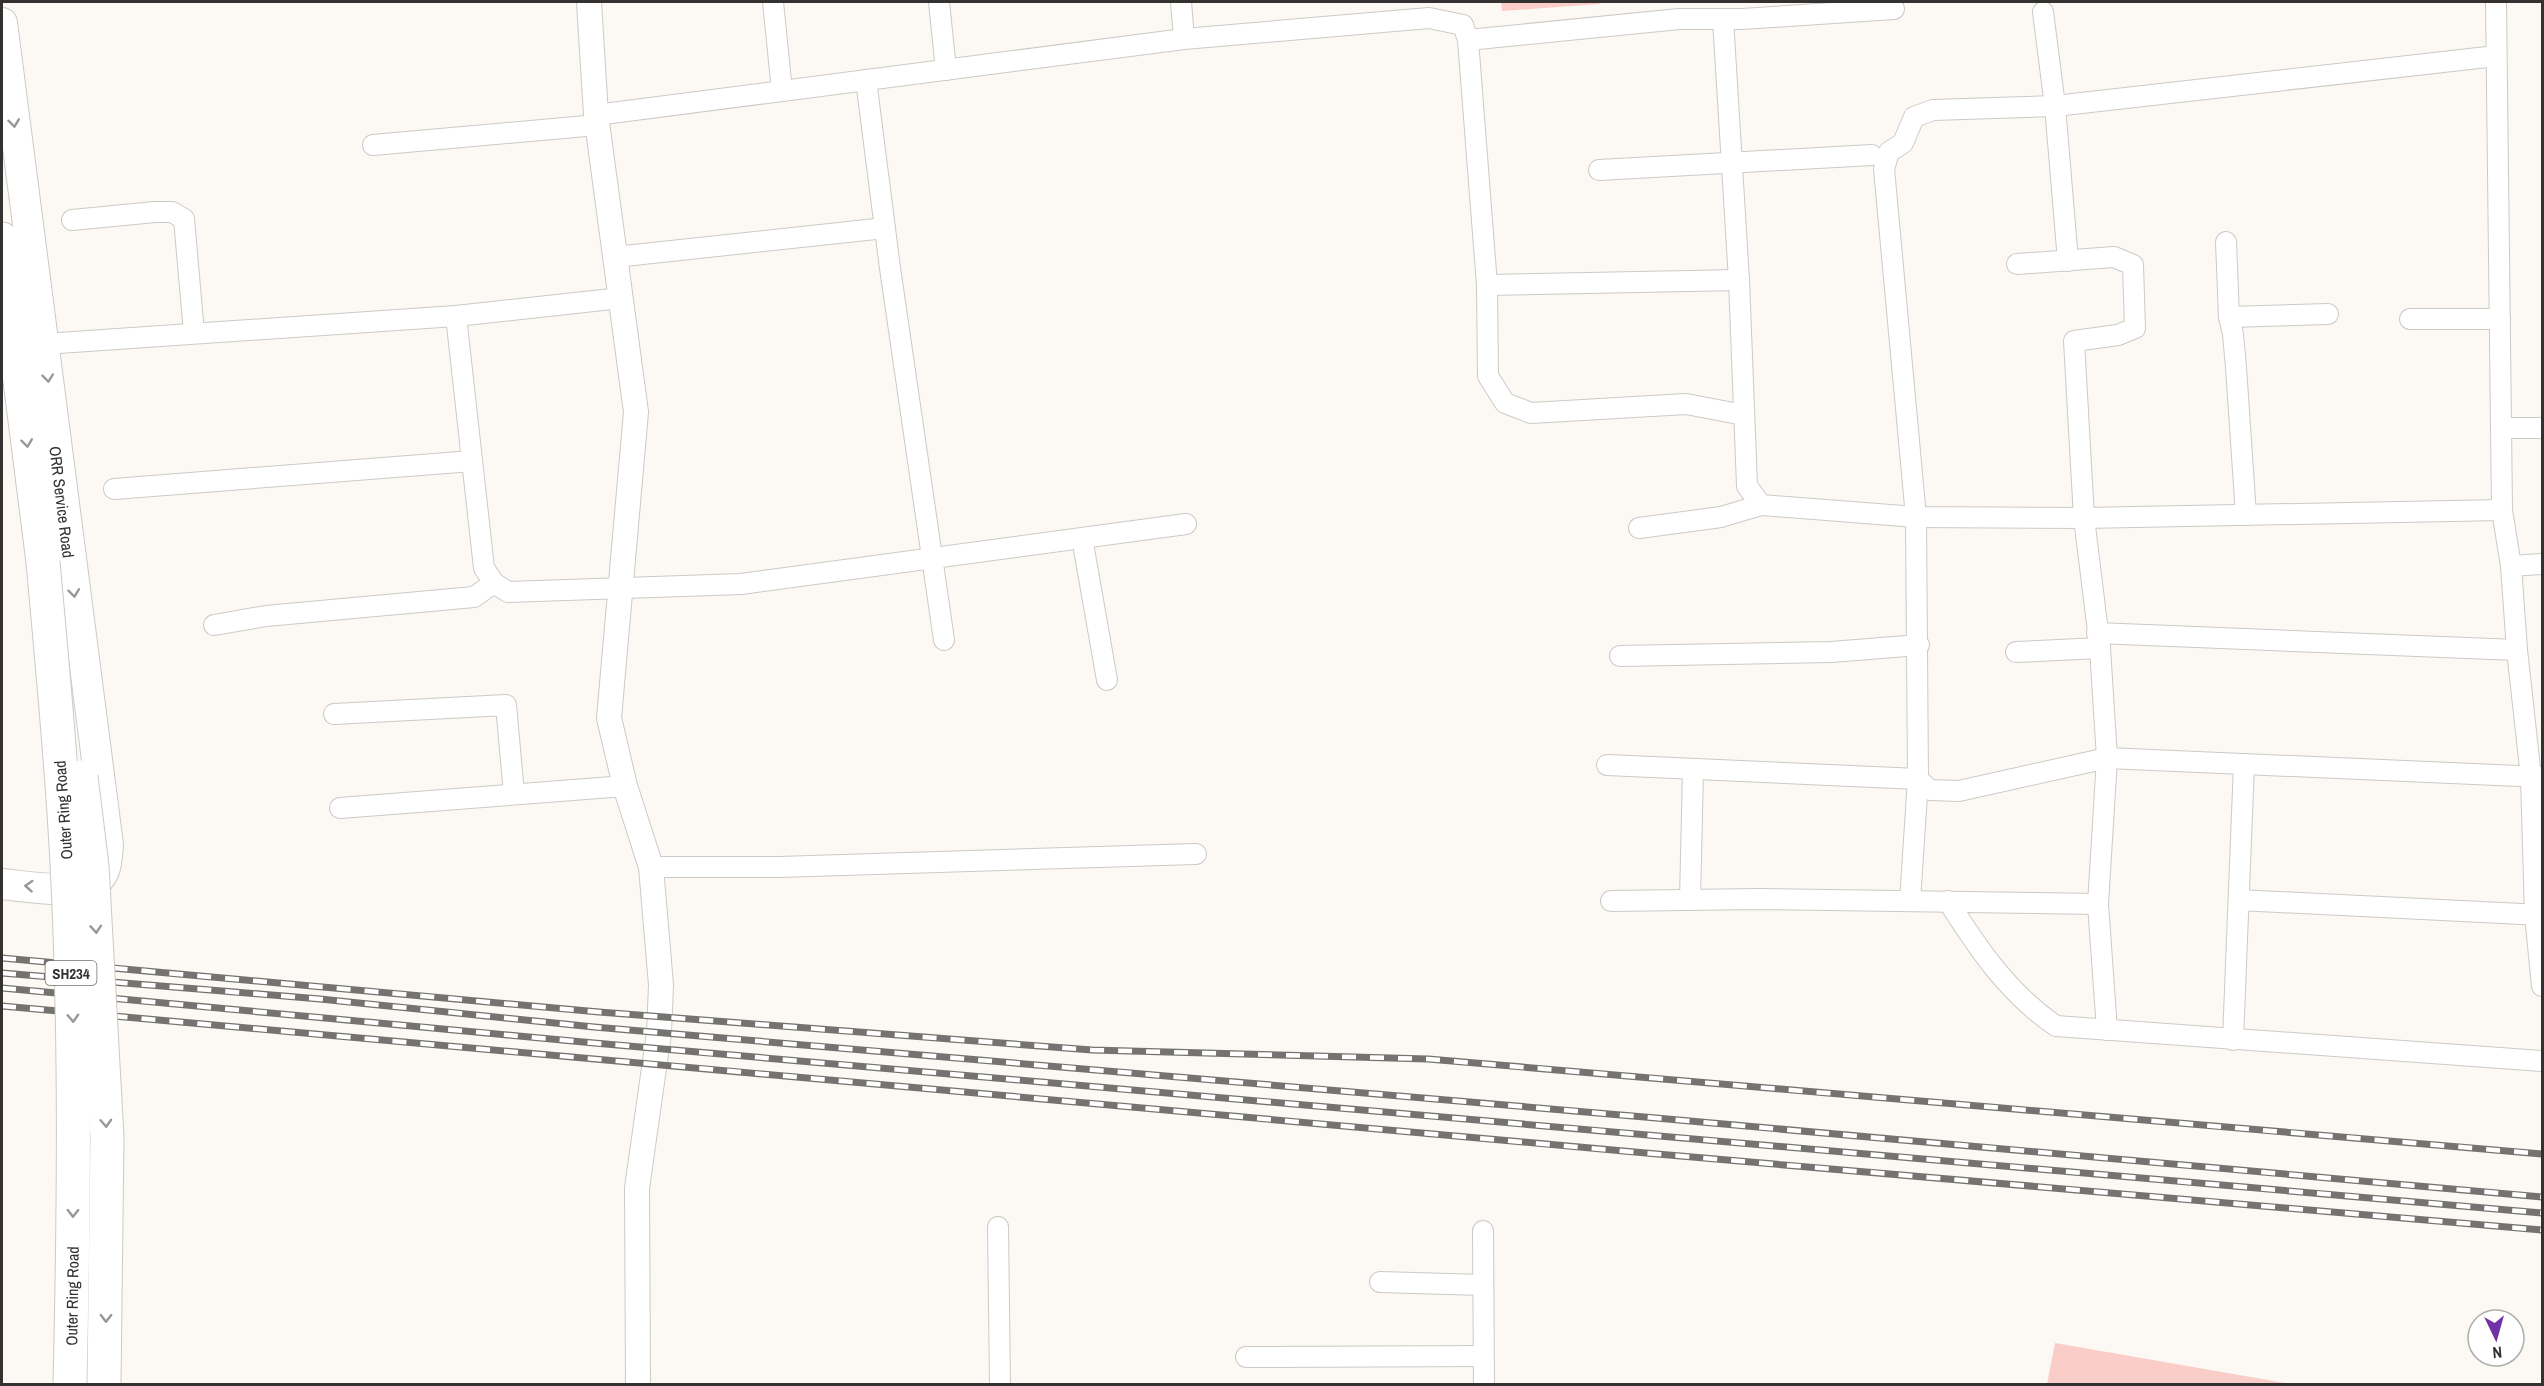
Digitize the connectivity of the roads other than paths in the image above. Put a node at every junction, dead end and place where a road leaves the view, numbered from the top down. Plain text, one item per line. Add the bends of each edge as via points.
1 (589, 2) edge
2 (772, 2) edge
3 (939, 2) edge
4 (1181, 2) edge
5 (2496, 2) edge
6 (1894, 9) dead end
7 (2043, 12) dead end
8 (1723, 19) junction
9 (2, 23) edge
10 (1184, 39) junction
11 (1468, 40) junction
12 (2496, 56) junction
13 (946, 70) junction
14 (866, 80) junction
15 (782, 91) junction
16 (2055, 106) junction
17 (597, 120) junction
18 (373, 145) dead end
19 (1872, 155) dead end
20 (1732, 164) junction
21 (1599, 170) dead end
22 (72, 220) dead end
23 (885, 228) junction
24 (2, 239) edge
25 (2226, 242) dead end
26 (615, 257) junction
27 (2068, 261) junction
28 (2017, 264) dead end
29 (1739, 280) junction
30 (1487, 285) junction
31 (621, 298) junction
32 (2328, 314) dead end
33 (456, 316) junction
34 (2229, 317) junction
35 (2410, 319) dead end
36 (2500, 319) junction
37 (194, 333) junction
38 (44, 344) junction
39 (1744, 415) junction
40 (2501, 428) junction
41 (2542, 428) edge
42 (472, 461) junction
43 (114, 489) dead end
44 (1761, 505) junction
45 (2502, 510) junction
46 (2246, 515) junction
47 (1916, 517) junction
48 (2084, 518) junction
49 (1186, 524) dead end
50 (1639, 528) dead end
51 (1082, 538) junction
52 (932, 559) junction
53 (2542, 564) edge
54 (2511, 566) junction
55 (494, 583) junction
56 (621, 588) junction
57 (48, 622) junction
58 (214, 625) dead end
59 (944, 640) dead end
60 (2099, 640) junction
61 (1919, 645) junction
62 (2517, 650) junction
63 (2016, 652) dead end
64 (1620, 656) dead end
65 (1107, 680) dead end
66 (334, 714) dead end
67 (2107, 758) junction
68 (2244, 764) junction
69 (1607, 765) dead end
70 (1693, 769) junction
71 (2537, 777) edge
72 (1918, 779) junction
73 (625, 786) junction
74 (514, 794) junction
75 (340, 808) dead end
76 (1196, 854) dead end
77 (651, 867) junction
78 (2, 884) edge
79 (1690, 900) junction
80 (2239, 900) junction
81 (1611, 901) dead end
82 (1910, 901) junction
83 (1948, 902) junction
84 (2098, 904) junction
85 (2539, 915) edge
86 (2542, 986) edge
87 (2107, 1030) junction
88 (2233, 1040) junction
89 (2542, 1061) edge
90 (998, 1227) dead end
91 (1483, 1232) dead end
92 (1380, 1282) dead end
93 (1483, 1285) junction
94 (1483, 1356) junction
95 (1246, 1357) dead end
96 (70, 1384) edge
97 (105, 1384) edge
98 (638, 1384) edge
99 (1000, 1384) edge
100 (1484, 1384) edge

1 - 17 street
2 - 15 street
3 - 13 street
4 - 10 street
5 - 12 street
6 - 8 street
7 - 16 street
8 - 11 street via 1679,19
8 - 20 street
9 -> 38 main road, ORR Service Road
10 - 11 street via 1429,18 1463,25
10 - 13 street
11 - 30 street
12 - 16 street
12 - 36 street
13 - 14 street
14 - 15 street
14 - 23 street
15 - 17 street
16 - 27 street
16 - 47 street via 1922,112 1914,117 1904,143 1889,152 1884,169
17 - 18 street
17 - 26 street
19 - 20 street
20 - 21 street
20 - 29 street
22 - 37 street via 155,212 172,212 184,219
23 - 26 street
23 - 52 street
24 -> 57 highway, Outer Ring Road / SH234, bridge
25 - 34 street
26 - 31 street
27 - 28 street
27 - 48 street via 2114,257 2133,265 2136,296 2135,328 2118,335 2074,341
29 - 30 street
29 - 39 street
30 - 39 street via 1488,376 1505,403 1531,413 1686,404
31 - 33 street
31 - 56 street via 636,412
32 - 34 street
33 - 37 street
33 - 42 street
34 - 46 street
35 - 36 street
36 - 40 street
37 - 38 street
38 -> 78 main road, ORR Service Road via 108,845 107,863 100,878 87,887
39 - 44 street via 1747,486
40 - 41 street
40 - 45 street
42 - 43 street
42 - 55 street via 484,568
44 - 47 street
44 - 50 street via 1721,517
45 - 46 street
45 - 54 street
46 - 48 street
47 - 48 street
47 - 61 street
48 - 60 street
49 - 51 street
51 - 52 street
51 - 65 street
52 - 56 street via 741,584
52 - 59 street
53 - 54 street
54 - 62 street
55 - 56 street via 508,592
55 - 58 street via 474,597 266,616
56 - 73 street via 609,718
57 -> 96 highway, Outer Ring Road / SH234, bridge via 67,862 74,1039
57 -> 97 highway, bridge via 77,754 92,866 107,1137
60 - 62 street
60 - 63 street
60 - 67 street
61 - 64 street via 1831,652
61 - 72 street
62 - 71 street
66 - 74 street via 506,705
67 - 68 street
67 - 72 street via 1959,791 1930,790
67 - 84 street
68 - 71 street
68 - 80 street
69 - 70 street
70 - 72 street
70 - 79 street
71 - 85 street
72 - 82 street
73 - 74 street
73 - 77 street
74 - 75 street
76 - 77 street via 779,867
77 - 98 street via 661,985 656,1064 637,1188
79 - 81 street
79 - 82 street
80 - 85 street
80 - 88 street
82 - 83 street
83 - 84 street
83 - 87 street via 1978,949 2032,1009 2056,1026
84 - 87 street
85 - 86 street
87 - 88 street
88 - 89 street
90 - 99 street
91 - 93 street
92 - 93 street
93 - 94 street
94 - 95 street
94 - 100 street

